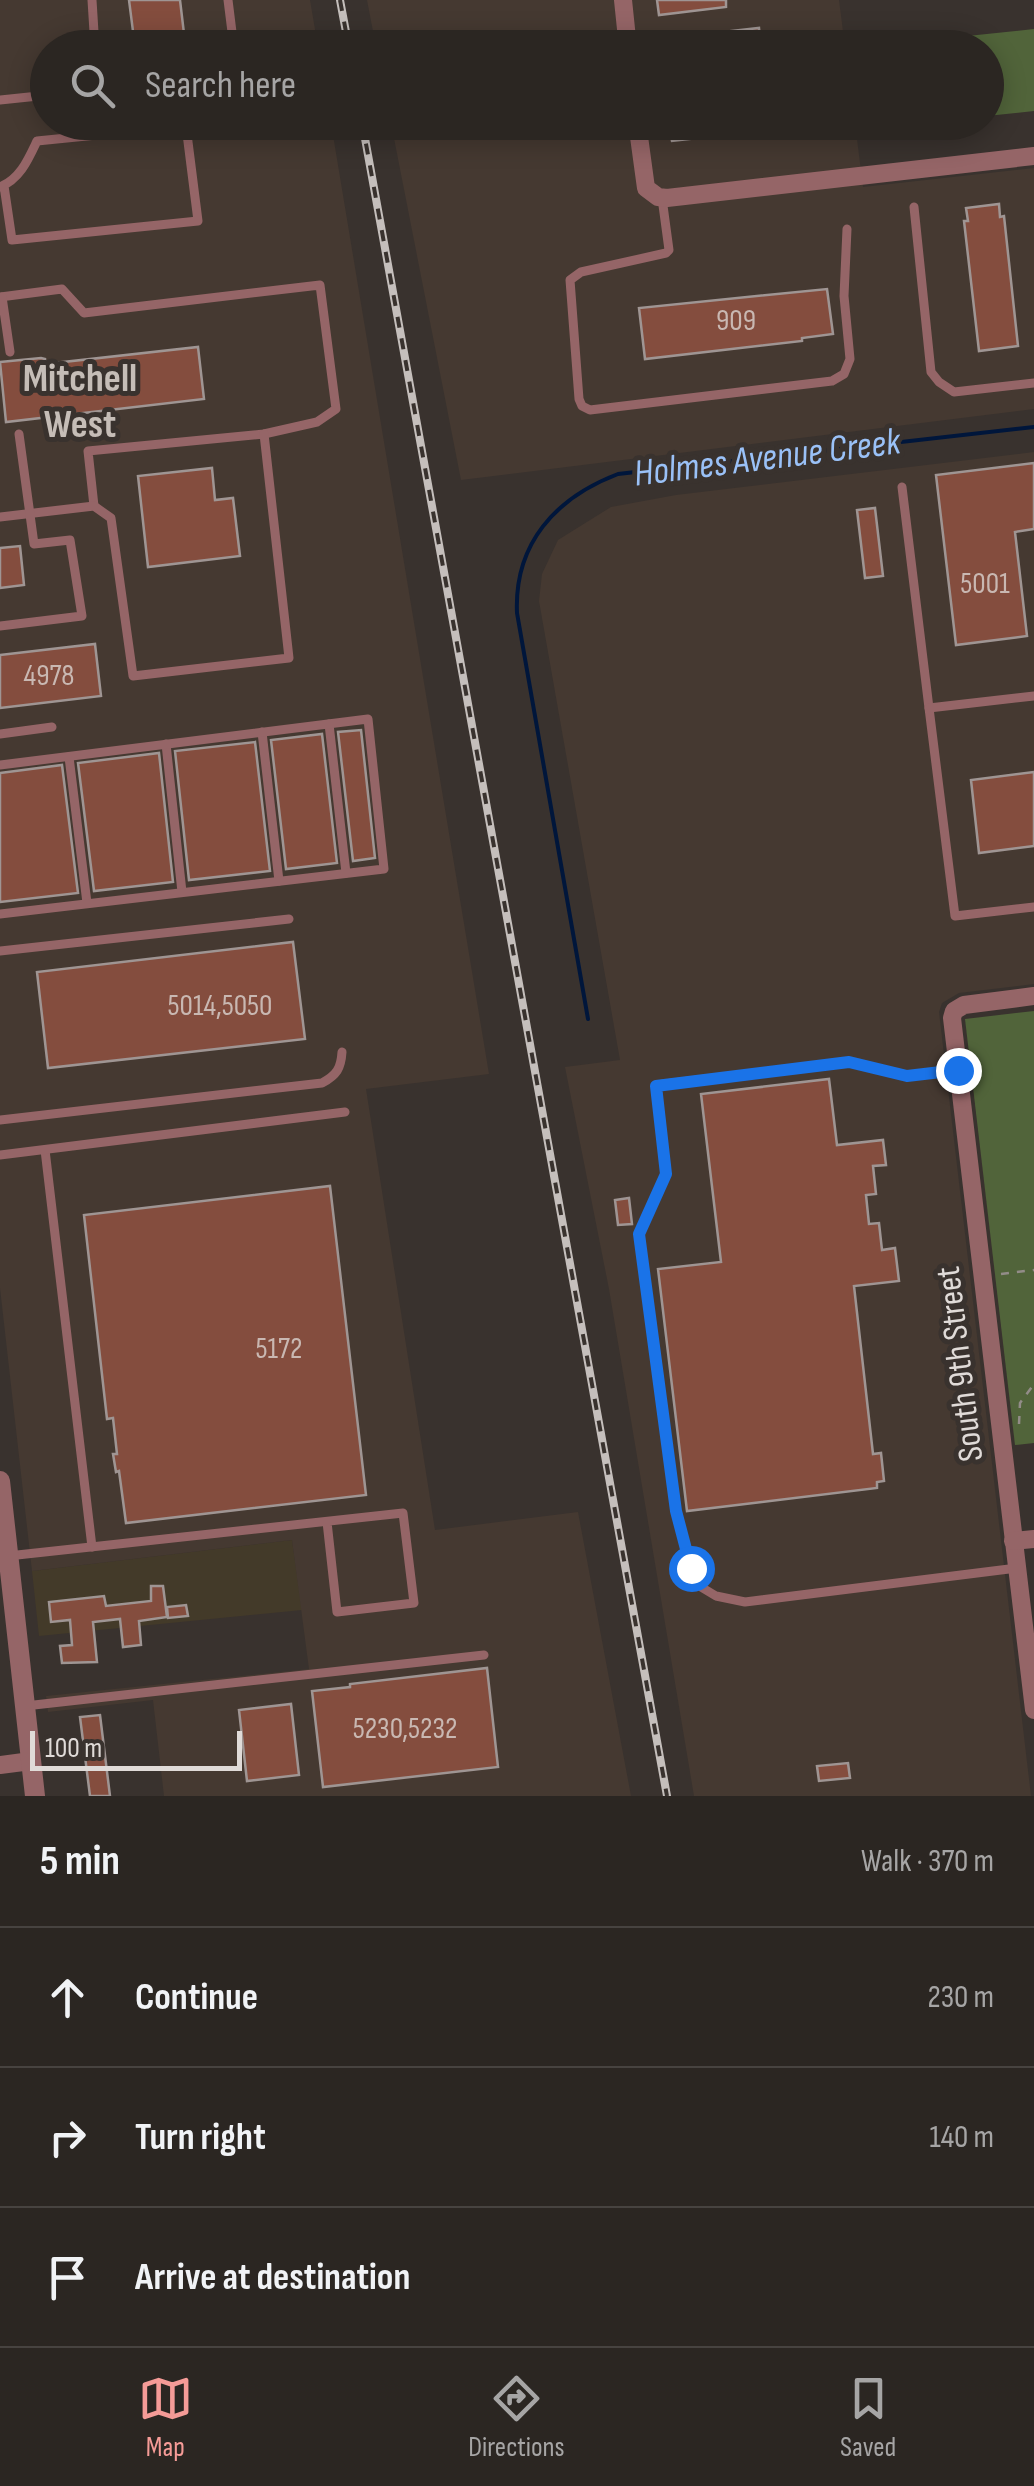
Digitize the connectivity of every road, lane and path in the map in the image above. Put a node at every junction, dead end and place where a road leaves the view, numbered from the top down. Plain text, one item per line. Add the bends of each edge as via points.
1 (92, 0) edge
2 (228, 0) edge
3 (623, 0) edge
4 (94, 30) edge
5 (232, 30) edge
6 (626, 30) edge
7 (30, 97) edge
8 (0, 100) edge
9 (46, 140) edge
10 (188, 140) edge
11 (639, 140) edge
12 (1034, 156) edge
13 (2, 186) edge
14 (655, 194) junction
15 (914, 206) dead end
16 (847, 229) dead end
17 (1, 297) edge
18 (10, 352) dead end
19 (1034, 383) edge
20 (19, 434) dead end
21 (264, 434) junction
22 (902, 487) dead end
23 (94, 506) junction
24 (30, 514) junction
25 (0, 517) edge
26 (0, 626) edge
27 (1034, 696) edge
28 (929, 708) junction
29 (330, 724) junction
30 (52, 727) dead end
31 (262, 732) junction
32 (0, 734) edge
33 (166, 744) junction
34 (69, 756) junction
35 (0, 765) edge
36 (346, 873) junction
37 (279, 881) junction
38 (182, 892) junction
39 (87, 904) junction
40 (1034, 907) edge
41 (0, 914) edge
42 (289, 919) dead end
43 (0, 951) edge
44 (1034, 996) edge
45 (342, 1052) dead end
46 (958, 1070) junction
47 (345, 1112) dead end
48 (0, 1120) edge
49 (45, 1150) junction
50 (0, 1155) edge
51 (1034, 1270) edge
52 (982, 1276) junction
53 (1034, 1384) edge
54 (1020, 1424) dead end
55 (0, 1481) edge
56 (327, 1522) junction
57 (1034, 1539) edge
58 (1014, 1542) junction
59 (92, 1547) junction
60 (8, 1556) junction
61 (1017, 1568) junction
62 (484, 1655) dead end
63 (25, 1706) junction
64 (1034, 1710) edge
65 (31, 1761) junction
66 (0, 1765) edge
67 (35, 1796) edge

1 - 4 lane
2 - 5 lane
3 - 6 street
7 - 8 lane
9 - 13 lane via 36,141 22,170
10 - 13 lane via 198,221 12,240
11 - 14 street via 644,182
12 - 14 street
14 - 16 lane via 669,250 570,280 579,399 590,410 832,381 844,374 850,359
15 - 19 lane via 931,372 954,392
17 - 18 lane
17 - 21 lane via 62,289 84,313 320,286 336,409 317,422
20 - 24 lane
21 - 23 lane via 88,451
21 - 23 lane via 289,658 133,676 111,518
22 - 28 lane
23 - 24 lane
24 - 25 lane
24 - 26 lane via 34,544 70,540 82,616
27 - 28 lane
28 - 40 lane via 954,916
29 - 31 lane
29 - 36 lane
29 - 36 lane via 368,720 384,868
30 - 32 lane
31 - 33 lane
31 - 37 lane
33 - 34 lane
33 - 38 lane
34 - 35 lane
34 - 39 lane
36 - 37 lane
37 - 38 lane
38 - 39 lane
39 - 41 lane
42 - 43 lane
44 - 46 street, South 9th Street via 954,1011
45 - 48 lane via 335,1076 322,1083
46 - 52 street, South 9th Street
46 - 61 lane via 907,1076 849,1062 656,1086 666,1174 639,1234 676,1511 701,1587 744,1602
47 - 49 lane
49 - 50 lane
49 - 59 lane
51 - 52 path
52 - 58 street, South 9th Street
53 - 54 path via 1020,1402
55 - 60 street
56 - 56 lane via 403,1513 414,1603 337,1612
56 - 59 lane
57 - 58 street
58 - 61 street, South 9th Street
59 - 60 lane
60 - 63 street
61 - 64 street, South 9th Street
62 - 63 lane
63 - 65 street
65 - 66 street
65 - 67 street

